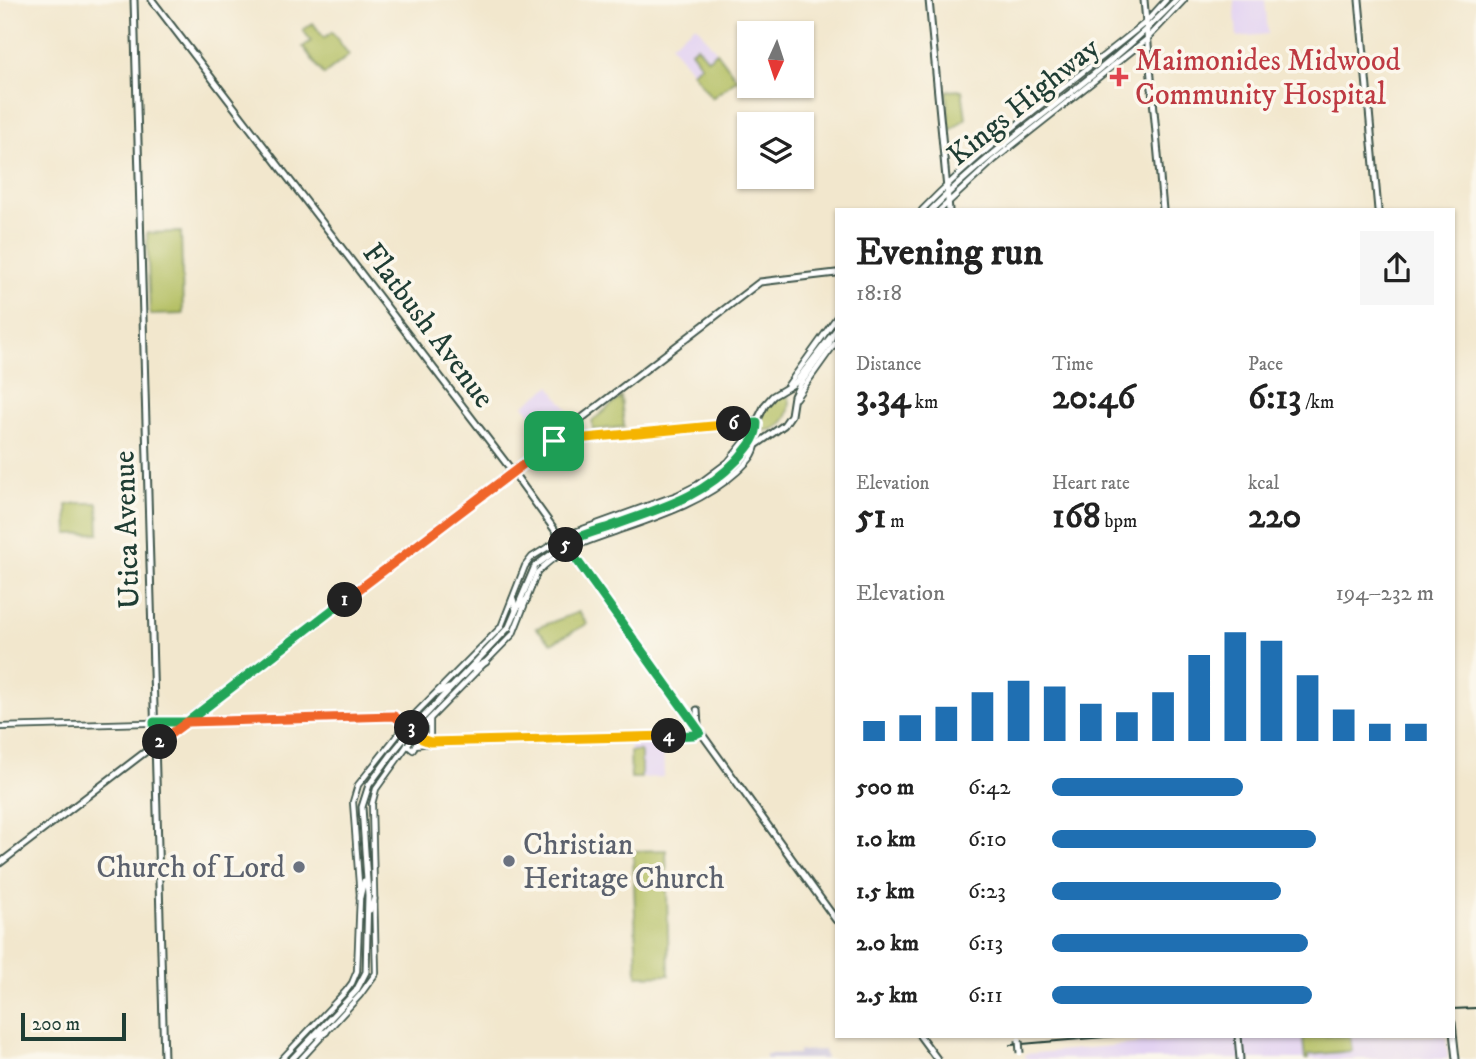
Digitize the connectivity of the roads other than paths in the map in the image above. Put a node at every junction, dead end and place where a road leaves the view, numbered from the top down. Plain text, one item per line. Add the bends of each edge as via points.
1 (152, 0) edge
2 (929, 0) edge
3 (1144, 0) edge
4 (1166, 0) edge
5 (1176, 0) edge
6 (1184, 0) edge
7 (1359, 0) edge
8 (133, 1) edge
9 (1146, 22) junction
10 (1147, 31) junction
11 (1147, 39) junction
12 (947, 185) junction
13 (947, 193) junction
14 (948, 202) junction
15 (924, 208) edge
16 (933, 208) edge
17 (942, 208) edge
18 (949, 208) edge
19 (1163, 208) edge
20 (1378, 208) edge
21 (835, 272) edge
22 (835, 319) edge
23 (835, 336) edge
24 (781, 391) junction
25 (794, 402) junction
26 (757, 423) junction
27 (771, 434) junction
28 (554, 441) junction
29 (756, 445) junction
30 (513, 472) junction
31 (717, 480) junction
32 (565, 544) junction
33 (513, 598) junction
34 (527, 599) junction
35 (516, 610) junction
36 (485, 662) junction
37 (467, 672) junction
38 (452, 687) junction
39 (437, 693) junction
40 (697, 710) dead end
41 (430, 719) junction
42 (154, 722) junction
43 (187, 722) junction
44 (0, 727) edge
45 (412, 728) junction
46 (699, 730) junction
47 (430, 742) junction
48 (155, 745) junction
49 (407, 745) junction
50 (0, 863) edge
51 (366, 875) junction
52 (360, 897) junction
53 (374, 899) junction
54 (368, 916) junction
55 (835, 919) edge
56 (326, 1031) junction
57 (312, 1037) junction
58 (921, 1038) edge
59 (1019, 1038) edge
60 (1238, 1038) edge
61 (1454, 1038) edge
62 (1020, 1056) edge
63 (164, 1059) edge
64 (282, 1059) edge
65 (292, 1059) edge
66 (301, 1059) edge
67 (937, 1059) edge
68 (1240, 1059) edge
69 (1456, 1059) edge

1 - 30 main road, Flatbush Avenue
2 - 12 main road
3 - 9 main road
4 - 9 street, Kings Highway
5 - 10 main road, Kings Highway
6 - 11 street, Kings Highway
7 - 20 main road
8 - 42 main road, Utica Avenue
9 - 10 main road
9 - 12 street, Kings Highway
10 - 11 main road
10 - 13 main road, Kings Highway
11 - 14 street, Kings Highway
11 - 19 main road
12 - 13 main road
12 - 15 street, Kings Highway
13 - 14 main road
13 - 16 main road, Kings Highway
14 - 17 street, Kings Highway
14 - 18 main road
21 - 28 main road via 760,282
22 - 24 street
23 - 24 main road via 795,383
23 - 25 main road via 800,384
24 - 25 main road
24 - 26 main road via 765,405
25 - 27 main road via 789,419
26 - 27 main road
26 - 28 main road
26 - 31 main road via 751,443
26 - 32 street via 734,457 697,485
27 - 29 main road
28 - 30 main road
29 - 31 main road
29 - 32 street via 752,457 713,491 691,503
30 - 32 main road, Flatbush Avenue
30 - 43 main road
31 - 32 main road via 692,496
32 - 33 street via 533,557
32 - 34 street via 537,573
32 - 35 main road via 535,566
32 - 46 main road, Flatbush Avenue
33 - 35 main road
33 - 39 street via 501,627
34 - 35 main road
34 - 36 street via 513,634
35 - 37 main road via 509,628
36 - 37 main road
36 - 41 street
37 - 38 main road
38 - 39 main road
38 - 45 main road
39 - 45 street
40 - 46 main road
41 - 45 street
41 - 47 street
42 - 43 street
42 - 44 street
42 - 48 main road, Utica Avenue
43 - 45 street via 394,716
43 - 48 main road
45 - 47 street
45 - 49 street
45 - 51 main road via 363,798
45 - 52 street via 355,793
46 - 47 street via 694,735
46 - 55 main road, Flatbush Avenue
47 - 49 street via 415,745 413,750
48 - 50 main road
48 - 63 main road, Utica Avenue
49 - 53 street via 376,789 372,803
51 - 52 main road
51 - 54 main road
52 - 64 street via 352,983
53 - 54 main road
53 - 56 street via 376,973
54 - 57 main road via 367,964 361,984
56 - 57 main road
56 - 66 street
57 - 65 main road
58 - 67 main road
59 - 62 main road, bridge
60 - 68 main road
61 - 69 main road

